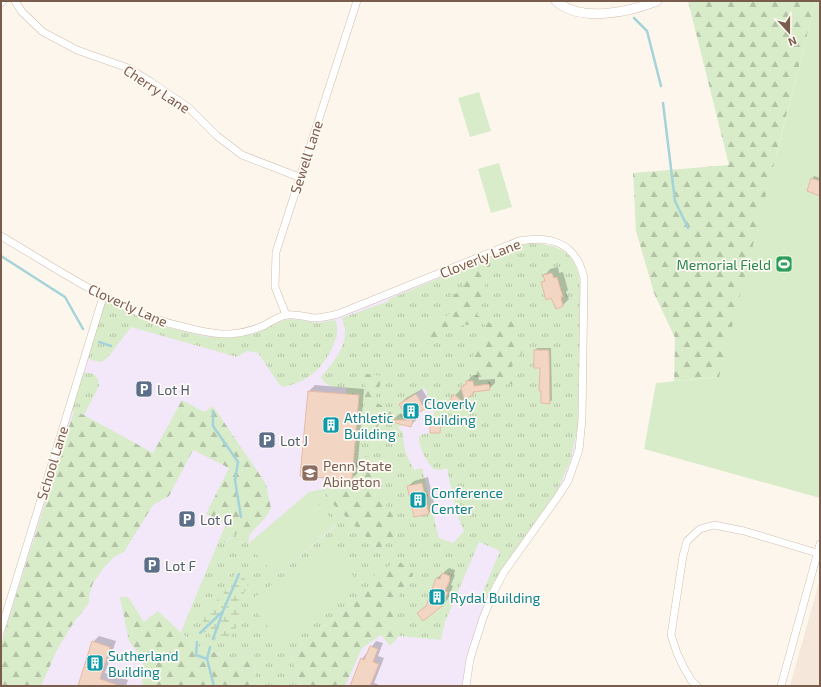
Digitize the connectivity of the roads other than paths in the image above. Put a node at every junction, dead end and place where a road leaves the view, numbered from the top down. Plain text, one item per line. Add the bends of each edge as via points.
1 (15, 1) edge
2 (357, 1) edge
3 (556, 1) edge
4 (657, 1) edge
5 (299, 177) junction
6 (1, 236) edge
7 (103, 297) junction
8 (286, 315) junction
9 (820, 544) edge
10 (817, 552) junction
11 (1, 630) edge
12 (466, 686) edge
13 (697, 686) edge
14 (781, 686) edge

1 - 5 street, Cherry Lane via 22,12 43,32 77,50 128,68 189,108 217,136 242,155
2 - 5 street, Sewell Lane
3 - 4 main road via 569,9 590,14 617,12
5 - 8 street, Sewell Lane via 276,252 275,287
6 - 7 street, Cloverly Lane
7 - 8 street, Cloverly Lane via 151,318 211,333 242,333
7 - 11 street, School Lane
8 - 12 street, Cloverly Lane via 315,318 338,314 524,240 555,241 572,252 582,268 582,419 574,465 565,486 504,572 494,591 470,660
9 - 10 street
10 - 13 street via 714,524 700,529 687,541 671,635 683,666
10 - 14 street

